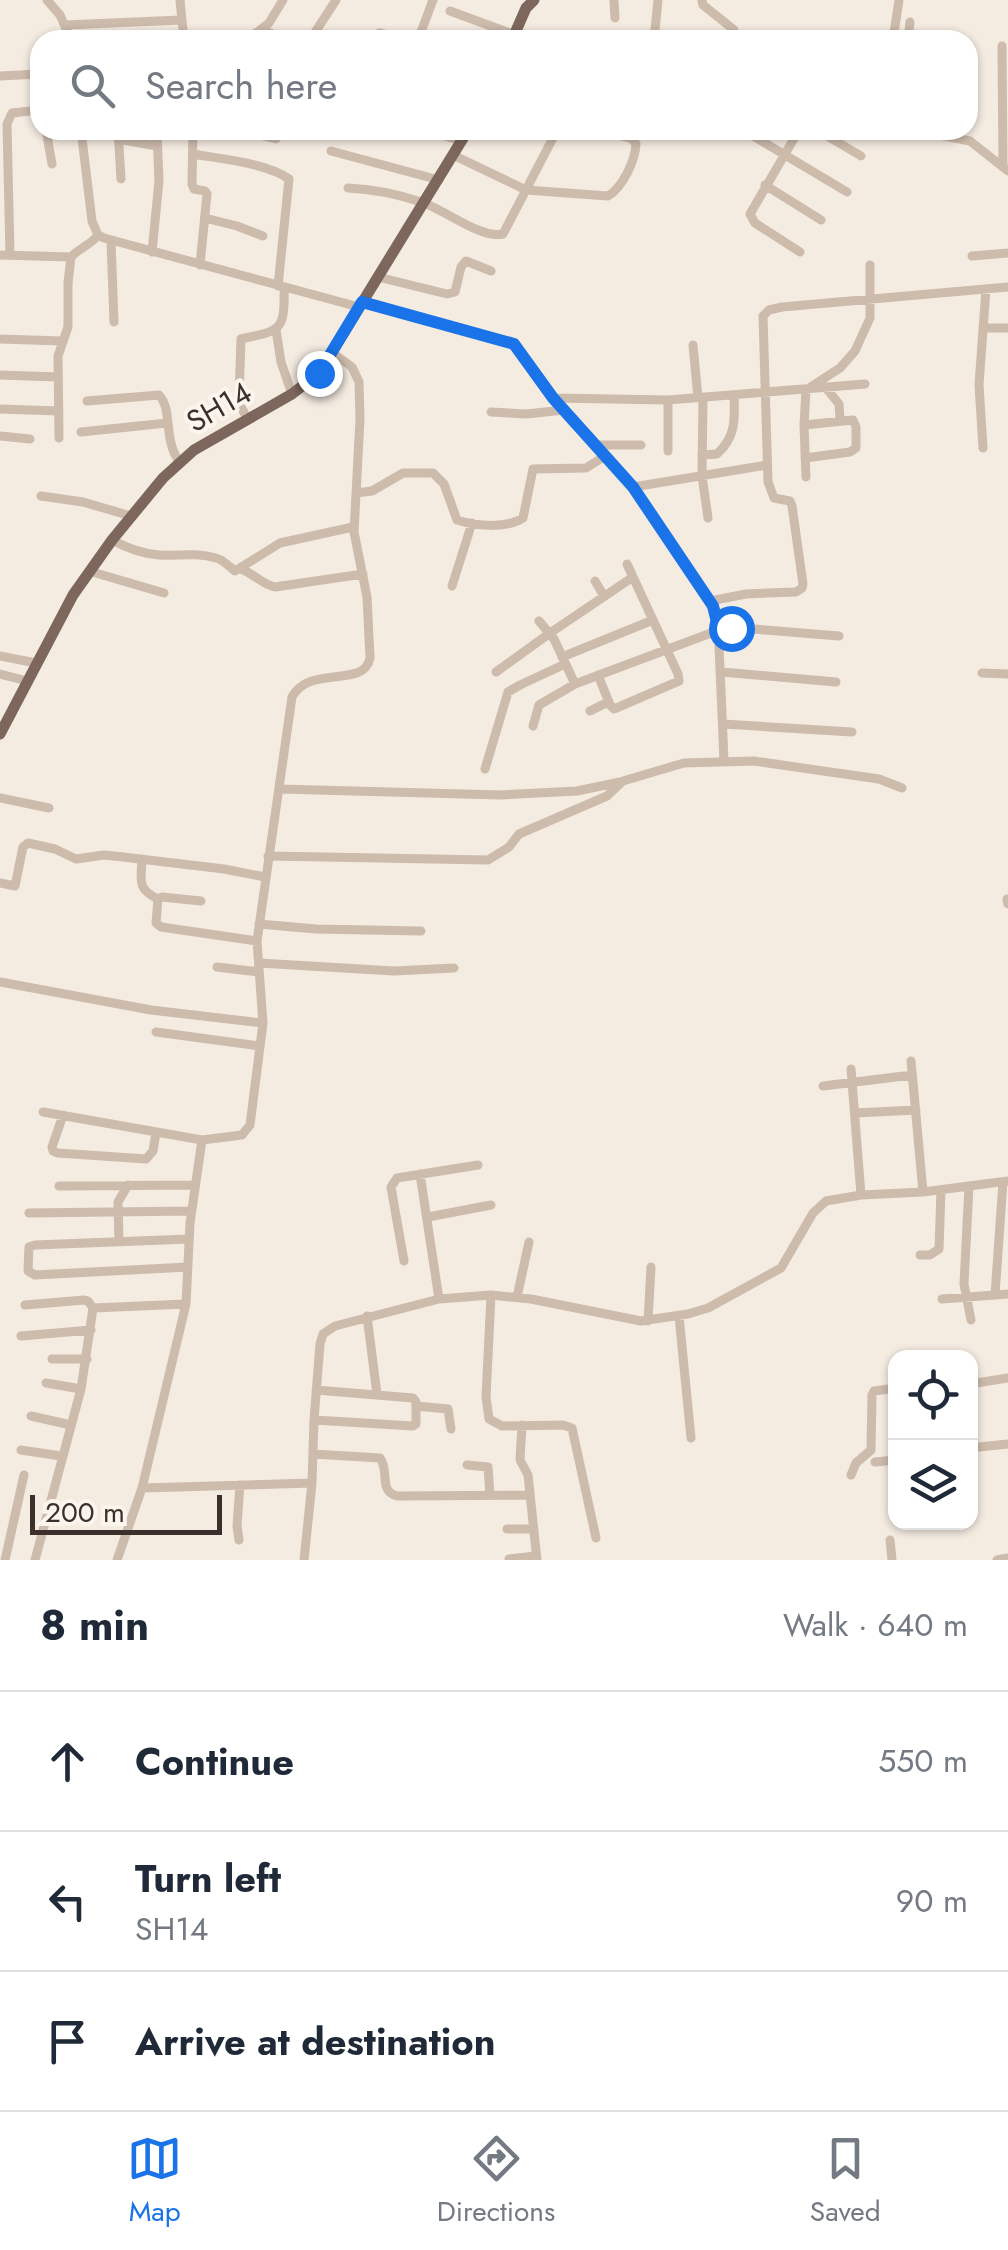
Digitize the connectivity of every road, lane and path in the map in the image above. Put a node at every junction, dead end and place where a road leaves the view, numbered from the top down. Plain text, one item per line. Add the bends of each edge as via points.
1 (47, 0) edge
2 (180, 0) edge
3 (284, 0) edge
4 (336, 0) edge
5 (419, 0) edge
6 (534, 0) edge
7 (614, 0) edge
8 (658, 0) edge
9 (702, 0) edge
10 (899, 0) edge
11 (432, 2) edge
12 (450, 11) dead end
13 (615, 18) dead end
14 (182, 20) junction
15 (910, 22) dead end
16 (66, 25) junction
17 (262, 29) edge
18 (67, 30) edge
19 (183, 30) edge
20 (316, 30) edge
21 (422, 30) edge
22 (495, 30) edge
23 (517, 30) edge
24 (655, 30) edge
25 (734, 30) edge
26 (894, 30) edge
27 (909, 30) edge
28 (1002, 46) dead end
29 (30, 74) edge
30 (0, 76) edge
31 (30, 111) edge
32 (4, 132) edge
33 (48, 140) edge
34 (83, 140) edge
35 (118, 140) edge
36 (138, 140) edge
37 (157, 140) edge
38 (193, 140) edge
39 (462, 140) edge
40 (553, 140) edge
41 (632, 140) edge
42 (760, 140) edge
43 (793, 140) edge
44 (835, 140) edge
45 (972, 140) edge
46 (157, 146) junction
47 (331, 151) dead end
48 (193, 154) junction
49 (785, 154) junction
50 (453, 155) junction
51 (861, 156) dead end
52 (52, 164) dead end
53 (1005, 168) edge
54 (4, 179) edge
55 (121, 179) dead end
56 (438, 180) junction
57 (766, 186) junction
58 (348, 188) dead end
59 (526, 190) junction
60 (847, 192) dead end
61 (425, 203) junction
62 (204, 218) junction
63 (822, 220) dead end
64 (98, 234) junction
65 (263, 236) dead end
66 (111, 241) junction
67 (152, 252) junction
68 (800, 252) dead end
69 (1008, 253) edge
70 (5, 255) edge
71 (972, 256) dead end
72 (71, 257) junction
73 (200, 265) junction
74 (870, 266) dead end
75 (491, 271) dead end
76 (378, 276) junction
77 (280, 286) junction
78 (1008, 287) edge
79 (986, 289) junction
80 (870, 298) junction
81 (360, 304) junction
82 (114, 322) dead end
83 (984, 328) junction
84 (1008, 328) edge
85 (276, 330) junction
86 (0, 339) edge
87 (62, 341) junction
88 (692, 345) dead end
89 (333, 352) junction
90 (0, 375) edge
91 (58, 377) junction
92 (865, 384) dead end
93 (826, 388) junction
94 (806, 390) junction
95 (765, 393) junction
96 (292, 394) junction
97 (734, 395) junction
98 (553, 398) junction
99 (700, 398) junction
100 (668, 400) junction
101 (86, 401) dead end
102 (0, 409) edge
103 (564, 410) junction
104 (59, 411) junction
105 (491, 412) dead end
106 (248, 418) junction
107 (840, 420) junction
108 (167, 423) junction
109 (804, 425) junction
110 (81, 432) dead end
111 (0, 436) edge
112 (59, 438) dead end
113 (30, 439) dead end
114 (595, 445) junction
115 (642, 445) dead end
116 (982, 448) dead end
117 (668, 450) dead end
118 (702, 455) junction
119 (605, 456) junction
120 (805, 458) junction
121 (179, 461) junction
122 (767, 465) junction
123 (702, 476) junction
124 (806, 477) dead end
125 (633, 487) junction
126 (356, 492) junction
127 (41, 496) dead end
128 (131, 516) junction
129 (708, 518) dead end
130 (472, 524) junction
131 (353, 526) junction
132 (112, 540) junction
133 (626, 564) dead end
134 (242, 569) junction
135 (89, 571) junction
136 (362, 574) junction
137 (633, 577) junction
138 (595, 580) dead end
139 (452, 586) dead end
140 (164, 593) dead end
141 (604, 596) junction
142 (710, 602) junction
143 (653, 620) junction
144 (539, 621) dead end
145 (719, 630) junction
146 (550, 632) junction
147 (839, 636) dead end
148 (666, 650) junction
149 (0, 656) edge
150 (564, 660) junction
151 (36, 663) junction
152 (496, 672) dead end
153 (722, 672) junction
154 (982, 673) dead end
155 (0, 674) edge
156 (1008, 674) edge
157 (598, 676) junction
158 (27, 681) junction
159 (836, 682) dead end
160 (574, 684) junction
161 (608, 702) junction
162 (590, 711) dead end
163 (4, 718) edge
164 (724, 724) junction
165 (533, 726) dead end
166 (852, 732) dead end
167 (0, 734) edge
168 (724, 761) junction
169 (485, 768) dead end
170 (623, 781) junction
171 (902, 788) dead end
172 (280, 789) junction
173 (0, 798) edge
174 (50, 808) dead end
175 (268, 856) junction
176 (142, 860) junction
177 (265, 877) junction
178 (0, 883) edge
179 (158, 899) junction
180 (201, 901) dead end
181 (259, 924) junction
182 (421, 931) dead end
183 (258, 941) junction
184 (218, 967) dead end
185 (259, 967) junction
186 (454, 968) dead end
187 (0, 982) edge
188 (263, 1023) junction
189 (156, 1032) dead end
190 (260, 1046) junction
191 (911, 1061) dead end
192 (851, 1069) dead end
193 (912, 1074) junction
194 (852, 1082) junction
195 (823, 1086) dead end
196 (916, 1110) junction
197 (43, 1112) dead end
198 (855, 1113) junction
199 (63, 1115) junction
200 (156, 1132) junction
201 (202, 1140) junction
202 (478, 1165) dead end
203 (420, 1174) junction
204 (1006, 1182) edge
205 (195, 1184) junction
206 (128, 1185) junction
207 (59, 1186) dead end
208 (970, 1186) junction
209 (941, 1190) junction
210 (923, 1192) junction
211 (861, 1194) junction
212 (491, 1205) dead end
213 (192, 1211) junction
214 (117, 1212) junction
215 (30, 1213) dead end
216 (428, 1218) junction
217 (189, 1238) junction
218 (119, 1241) junction
219 (529, 1242) dead end
220 (920, 1255) dead end
221 (404, 1260) dead end
222 (188, 1267) junction
223 (651, 1267) dead end
224 (1008, 1294) edge
225 (491, 1295) junction
226 (995, 1295) junction
227 (517, 1297) junction
228 (964, 1298) junction
229 (439, 1299) junction
230 (942, 1299) dead end
231 (186, 1304) junction
232 (25, 1305) dead end
233 (93, 1308) junction
234 (366, 1316) junction
235 (679, 1316) junction
236 (970, 1320) dead end
237 (648, 1321) junction
238 (90, 1330) junction
239 (21, 1336) dead end
240 (52, 1359) dead end
241 (87, 1359) junction
242 (1008, 1378) edge
243 (46, 1382) dead end
244 (978, 1383) edge
245 (82, 1389) junction
246 (888, 1389) edge
247 (316, 1390) junction
248 (376, 1394) junction
249 (416, 1406) junction
250 (31, 1416) dead end
251 (314, 1420) junction
252 (71, 1425) junction
253 (522, 1425) junction
254 (450, 1429) dead end
255 (691, 1438) dead end
256 (1008, 1444) edge
257 (978, 1447) edge
258 (21, 1450) dead end
259 (313, 1454) junction
260 (61, 1456) junction
261 (888, 1461) edge
262 (875, 1462) dead end
263 (466, 1465) dead end
264 (24, 1475) dead end
265 (850, 1475) dead end
266 (312, 1482) junction
267 (240, 1485) junction
268 (142, 1488) junction
269 (490, 1495) junction
270 (530, 1495) junction
271 (534, 1528) junction
272 (507, 1529) dead end
273 (596, 1538) dead end
274 (240, 1540) dead end
275 (890, 1540) dead end
276 (537, 1558) edge
277 (1008, 1558) edge
278 (509, 1559) edge
279 (5, 1560) edge
280 (35, 1560) edge
281 (117, 1560) edge
282 (304, 1560) edge
283 (892, 1560) edge
284 (997, 1560) edge

1 - 16 street
2 - 14 street
3 - 17 street
4 - 20 street
5 - 11 street
6 - 23 main road
7 - 13 street
8 - 24 street
9 - 25 street
10 - 26 street
11 - 21 street
12 - 22 street
14 - 16 street
14 - 19 street
15 - 27 street
16 - 18 street
28 - 53 street
29 - 30 street
31 - 32 street via 12,113
32 - 54 street
33 - 52 street
34 - 64 street
35 - 55 street
36 - 46 street
37 - 46 street
38 - 48 street
39 - 50 main road, SH14 / SH14
40 - 59 street
41 - 59 street via 633,160 612,196
42 - 49 street
43 - 49 street
44 - 51 street
45 - 53 street
46 - 67 street
47 - 56 street
48 - 62 street via 192,188 207,192
48 - 77 street via 289,179
49 - 57 street
49 - 60 street
50 - 56 main road, SH14 / SH14
50 - 59 street
54 - 70 street
56 - 61 main road, SH14 / SH14
57 - 63 street
57 - 68 street via 752,220
58 - 61 street
59 - 61 street via 499,236
61 - 76 main road, SH14 / SH14
62 - 65 street
62 - 73 street
64 - 66 street
64 - 72 street
66 - 67 street
66 - 82 street
67 - 73 street
69 - 71 street
70 - 72 street
72 - 87 street
73 - 77 street
74 - 80 street
75 - 76 street via 466,261 455,292 447,294
76 - 81 main road, SH14 / SH14
77 - 81 street
77 - 85 street via 283,318
78 - 79 street
79 - 80 street
79 - 83 street
80 - 94 street via 870,318 856,351
80 - 95 street via 765,313
81 - 89 main road, SH14 / SH14
81 - 98 street via 514,344
83 - 84 street
83 - 116 street
85 - 96 street
85 - 106 street via 241,339 239,397
86 - 87 street
87 - 91 street
88 - 99 street
89 - 96 main road, SH14 / SH14
89 - 126 street via 359,382
90 - 91 street
91 - 104 street
92 - 93 street
93 - 94 street
93 - 107 street via 839,404
94 - 95 street
94 - 109 street
95 - 97 street
95 - 122 street
96 - 106 main road, SH14 / SH14
97 - 99 street
97 - 118 street via 732,436 717,454
98 - 100 street
98 - 103 street
99 - 100 street
99 - 118 street
100 - 117 street
101 - 108 street via 159,395
102 - 104 street
103 - 105 street
103 - 114 street
104 - 112 street
106 - 121 main road, SH14 / SH14
107 - 109 street
107 - 120 street via 854,423 856,448
108 - 110 street
108 - 121 street
109 - 120 street
111 - 113 street
114 - 115 street
114 - 119 street
118 - 123 street
119 - 125 street
119 - 130 street via 586,468 533,469 521,521
120 - 124 street
121 - 128 main road, SH14 / SH14
122 - 123 street
122 - 142 street via 774,498 792,506 802,588
123 - 125 street
123 - 129 street
125 - 142 street
126 - 130 street via 372,491 403,473 433,474 444,484 455,518
126 - 131 street
127 - 128 street
128 - 132 main road, SH14 / SH14
130 - 139 street
131 - 134 street via 280,543
131 - 136 street
132 - 134 street via 136,551 216,558 230,570
132 - 135 main road, SH14 / SH14
133 - 137 street
134 - 136 street via 275,587
135 - 140 street
135 - 151 main road, SH14 / SH14
136 - 172 street via 368,667 296,690
137 - 141 street
137 - 143 street
138 - 141 street
141 - 146 street
142 - 145 street
143 - 148 street
143 - 150 street
144 - 146 street
145 - 147 street
145 - 148 street
145 - 153 street
146 - 150 street
146 - 152 street
148 - 157 street
148 - 161 street via 678,682 617,708
149 - 151 street
150 - 160 street
150 - 169 street via 508,692
151 - 158 main road, SH14 / SH14
153 - 159 street
153 - 164 street
154 - 156 street
155 - 158 street
157 - 160 street
157 - 161 street
158 - 163 main road, SH14 / SH14
160 - 165 street via 539,705
161 - 162 street
163 - 167 main road, SH14 / SH14
164 - 166 street
164 - 168 street
168 - 170 street via 684,763
168 - 171 street via 879,779
170 - 172 street via 500,795
170 - 175 street via 606,796 519,834 488,860
172 - 175 street
173 - 174 street
175 - 177 street
176 - 177 street
176 - 178 street via 76,859 28,842 15,886
176 - 179 street via 141,885
177 - 181 street
179 - 180 street
179 - 183 street via 158,926
181 - 182 street
181 - 183 street
183 - 185 street
184 - 185 street
185 - 186 street
185 - 188 street
187 - 188 street
188 - 190 street
189 - 190 street
190 - 201 street via 247,1132
191 - 193 street
192 - 194 street
193 - 194 street
193 - 196 street
194 - 195 street
194 - 198 street
196 - 198 street
196 - 210 street
197 - 199 street
198 - 211 street
199 - 200 street
199 - 200 street via 52,1147 58,1153 146,1158
200 - 201 street
201 - 205 street
202 - 203 street
203 - 216 street
203 - 221 street via 397,1178 391,1187
204 - 208 street
204 - 226 street
205 - 206 street
205 - 213 street
206 - 207 street
206 - 214 street
208 - 209 street
208 - 228 street
209 - 210 street
209 - 220 street via 939,1249
210 - 211 street
211 - 235 street via 819,1206 781,1268 708,1308
212 - 216 street
213 - 214 street
213 - 217 street
214 - 215 street
214 - 218 street
216 - 229 street
217 - 218 street
217 - 222 street
218 - 222 street via 32,1246 28,1271 38,1276
219 - 227 street
222 - 231 street
223 - 237 street
224 - 226 street
225 - 227 street
225 - 229 street
225 - 253 street via 488,1418
226 - 228 street
227 - 237 street
228 - 230 street
228 - 236 street
229 - 234 street
231 - 233 street
231 - 268 street
232 - 233 street via 84,1300
233 - 238 street
234 - 247 street via 323,1334
234 - 248 street
235 - 237 street
235 - 255 street
238 - 239 street
238 - 241 street
240 - 241 street
241 - 245 street
242 - 244 street
243 - 245 street
245 - 252 street
246 - 265 street via 872,1395 871,1450
247 - 248 street
247 - 251 street
248 - 249 street via 409,1397
249 - 251 street via 412,1426
249 - 254 street via 448,1409
250 - 252 street
251 - 259 street
252 - 260 street
253 - 270 street via 520,1460
253 - 273 street via 572,1428
256 - 257 street
258 - 260 street
259 - 266 street
259 - 269 street via 380,1458 391,1495
260 - 280 street
261 - 262 street
263 - 269 street via 488,1467
264 - 279 street
266 - 267 street
266 - 282 street
267 - 268 street
267 - 274 street
268 - 281 street
269 - 270 street
270 - 271 street
271 - 272 street
271 - 276 street
275 - 283 street
276 - 278 street
277 - 284 street

